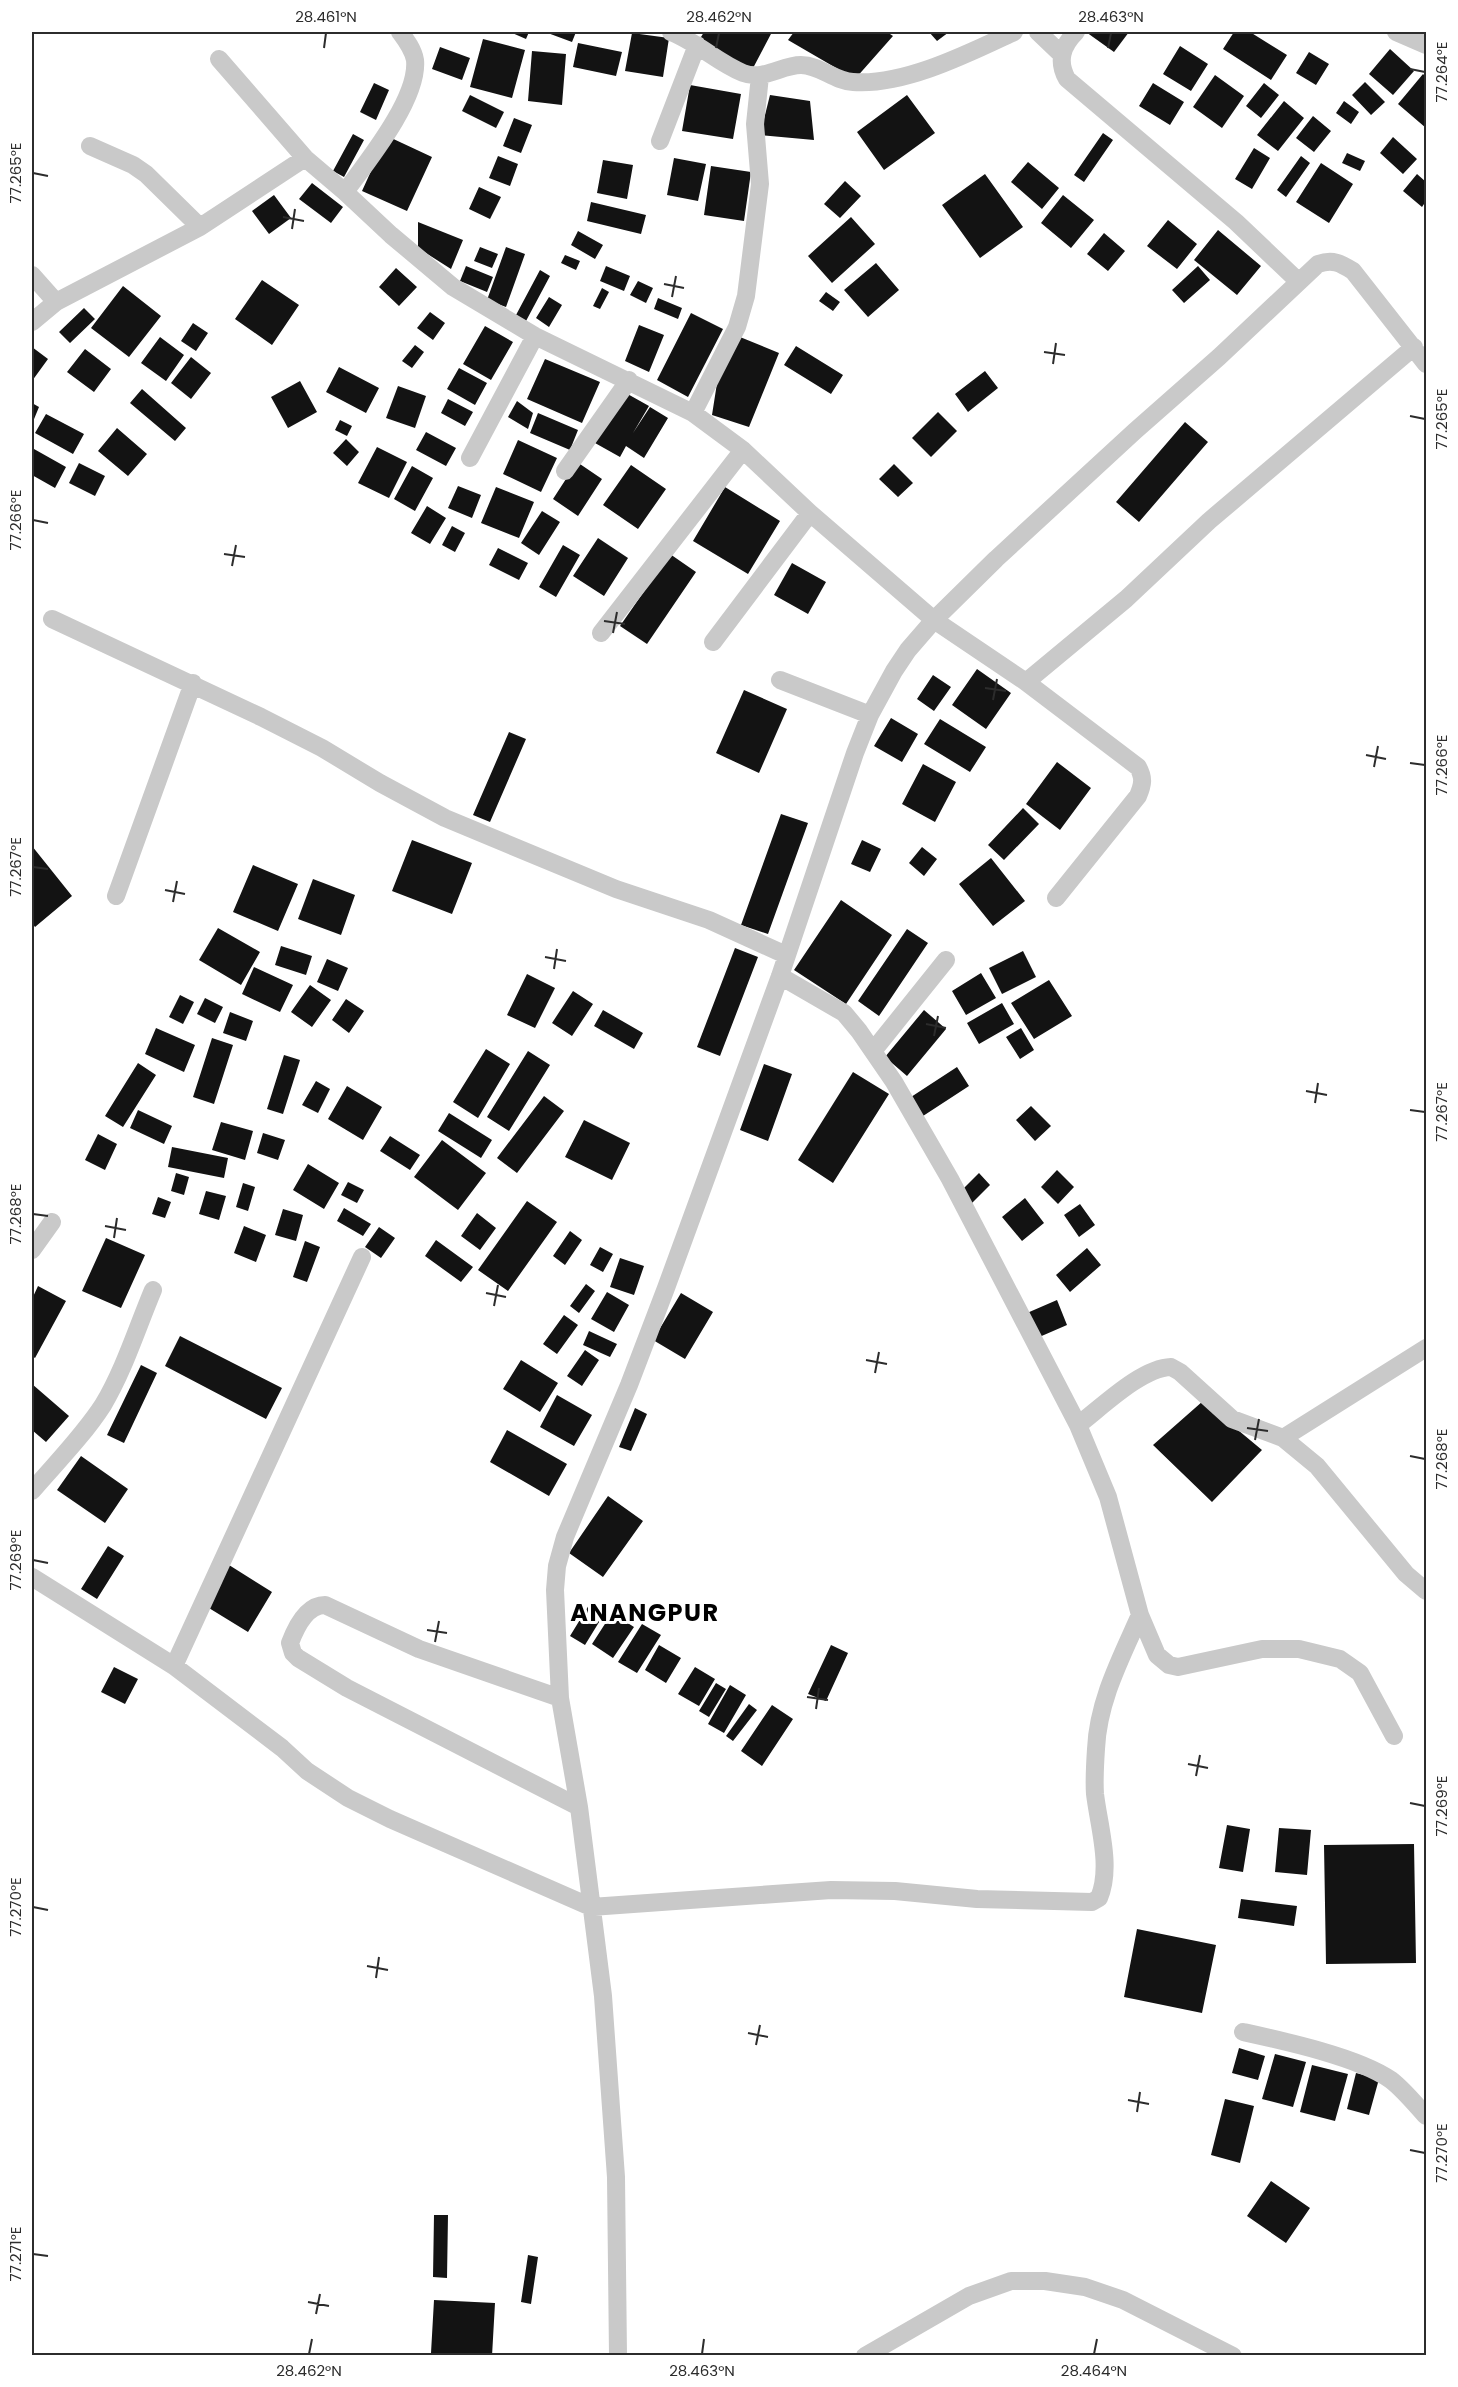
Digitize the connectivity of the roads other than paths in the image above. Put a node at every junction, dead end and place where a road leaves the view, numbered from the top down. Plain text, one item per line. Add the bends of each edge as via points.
1 (400, 32) edge
2 (671, 32) edge
3 (1014, 32) edge
4 (1038, 32) edge
5 (1076, 32) edge
6 (1396, 32) edge
7 (697, 45) junction
8 (1426, 45) edge
9 (1062, 54) junction
10 (219, 59) dead end
11 (760, 76) junction
12 (660, 141) dead end
13 (90, 146) dead end
14 (305, 158) junction
15 (345, 192) junction
16 (200, 227) junction
17 (32, 275) edge
18 (1298, 281) junction
19 (56, 302) junction
20 (32, 322) edge
21 (535, 336) junction
22 (1414, 347) junction
23 (1426, 364) edge
24 (628, 380) junction
25 (693, 413) junction
26 (742, 450) junction
27 (470, 458) dead end
28 (565, 471) dead end
29 (810, 513) junction
30 (52, 619) dead end
31 (934, 620) junction
32 (601, 633) dead end
33 (713, 642) dead end
34 (780, 680) dead end
35 (1026, 681) junction
36 (193, 683) junction
37 (870, 715) junction
38 (116, 896) dead end
39 (1056, 898) dead end
40 (786, 955) junction
41 (946, 960) dead end
42 (780, 976) junction
43 (873, 1051) junction
44 (52, 1222) dead end
45 (32, 1250) edge
46 (362, 1257) dead end
47 (153, 1290) dead end
48 (1426, 1348) edge
49 (1078, 1425) junction
50 (1283, 1438) junction
51 (32, 1491) edge
52 (32, 1577) edge
53 (1426, 1591) edge
54 (1140, 1615) junction
55 (174, 1666) junction
56 (560, 1698) junction
57 (1394, 1736) dead end
58 (579, 1807) junction
59 (591, 1907) junction
60 (1243, 2032) dead end
61 (1426, 2116) edge
62 (618, 2355) edge
63 (865, 2355) edge
64 (1233, 2355) edge

1 - 15 street via 415,60 412,78 395,120
2 - 7 street
3 - 11 street via 955,60 875,82 844,81 803,64
4 - 9 street
5 - 9 street
6 - 8 street
7 - 11 street via 743,73
7 - 12 street
9 - 18 street via 1061,68 1067,79 1236,222
10 - 14 street
11 - 25 street via 755,124 760,183 746,296 737,327
13 - 16 street via 146,174
14 - 15 street
14 - 16 street
15 - 21 street via 453,286
16 - 19 street
17 - 19 street
18 - 22 street via 1318,264 1339,262 1353,271
18 - 31 street
19 - 20 street
21 - 24 street
21 - 27 street
22 - 23 street
22 - 35 street
24 - 25 street
24 - 28 street
25 - 26 street
26 - 29 street
26 - 32 street
29 - 31 street
29 - 33 street
30 - 36 street
31 - 35 street
31 - 37 street via 908,650
34 - 37 street
35 - 39 street via 1138,767 1143,775 1143,786 1128,810
36 - 38 street
36 - 40 street via 322,748 445,818 616,889 709,920
37 - 40 street
40 - 42 street
41 - 43 street
42 - 43 street via 844,1013
42 - 56 street via 641,1353 565,1537 555,1590
43 - 49 street via 950,1179
44 - 45 street
46 - 55 street
47 - 51 street via 102,1405
48 - 50 street
49 - 50 street via 1145,1375 1171,1367 1232,1419
49 - 54 street via 1108,1497
50 - 53 street via 1317,1466 1406,1574
52 - 55 street
54 - 57 street via 1157,1655 1178,1667 1262,1649 1299,1649 1340,1659 1360,1673
54 - 59 street via 1114,1674 1098,1727 1095,1792 1103,1879 1099,1898 1092,1902 831,1890
55 - 59 street via 307,1771 348,1798
56 - 58 street
56 - 58 street via 419,1648 326,1605 310,1609 290,1643 298,1658 347,1688
58 - 59 street
59 - 62 street via 603,1996 616,2177
60 - 61 street via 1366,2068 1391,2080
63 - 64 street via 969,2296 1011,2281 1045,2281 1113,2296

